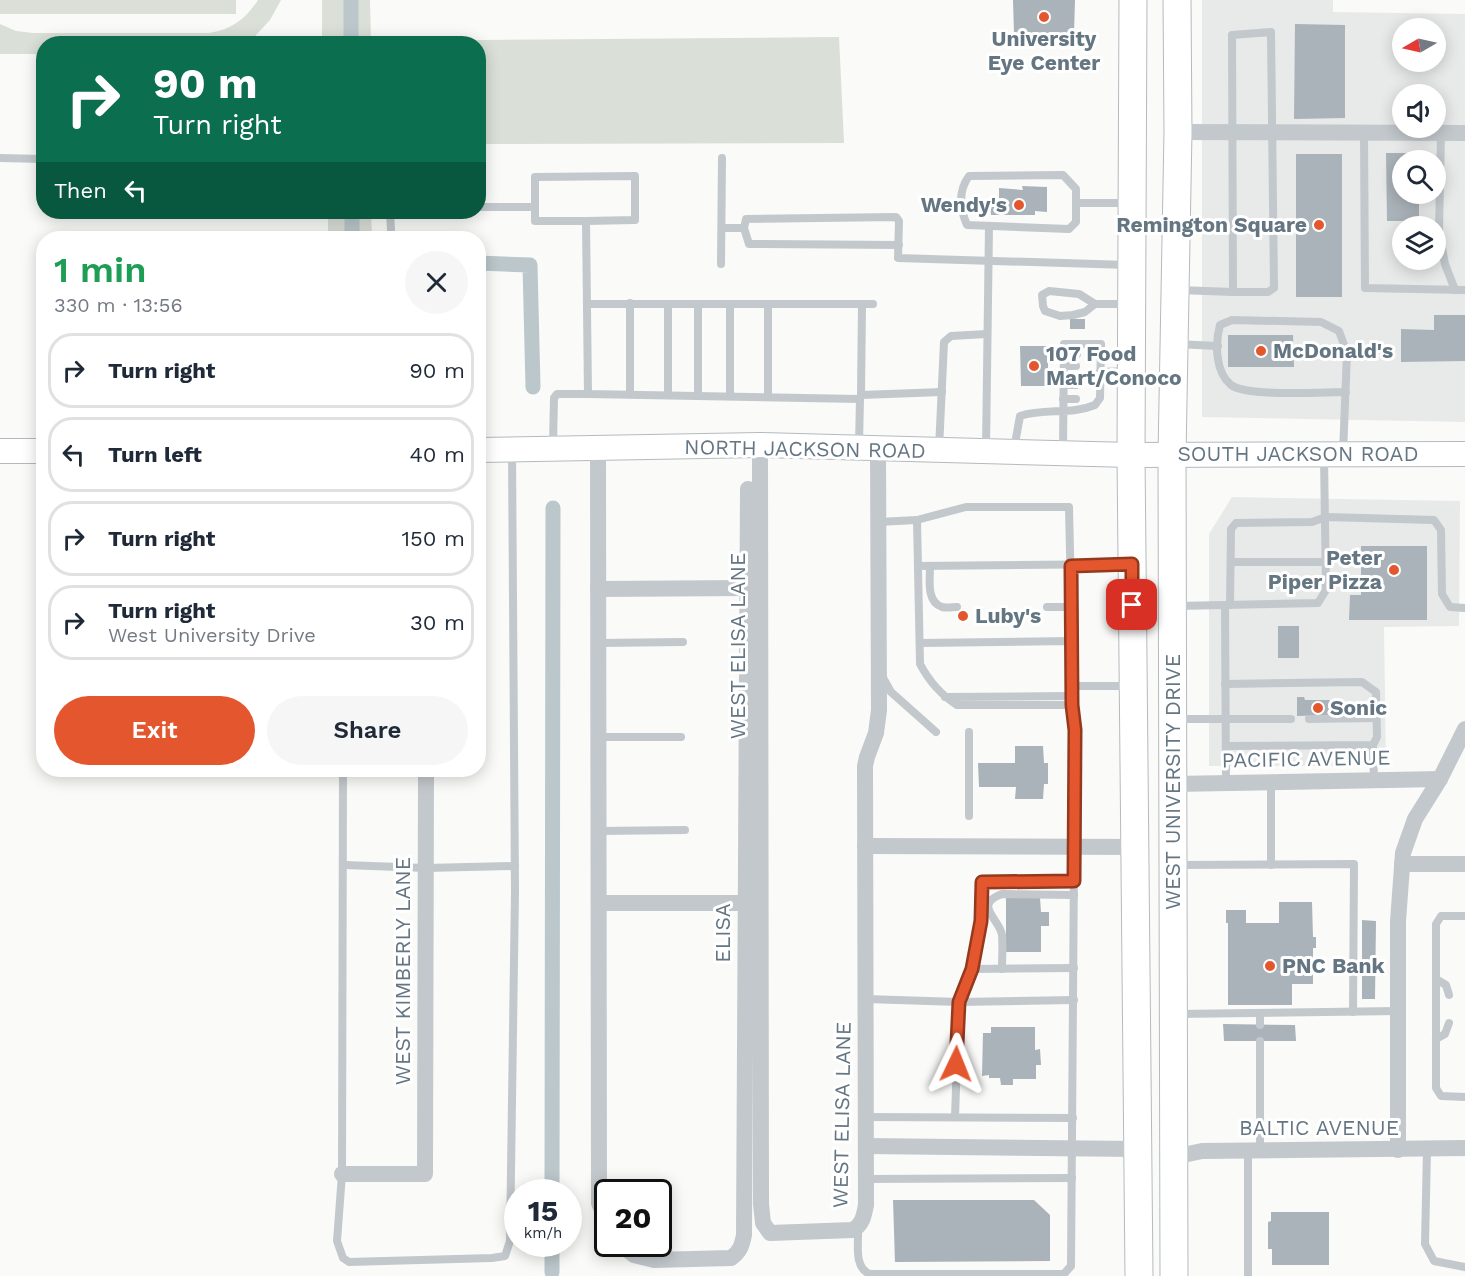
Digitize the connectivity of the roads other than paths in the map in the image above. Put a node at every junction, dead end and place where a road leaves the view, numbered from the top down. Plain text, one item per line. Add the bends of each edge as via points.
1 (1133, 0) edge
2 (1177, 0) edge
3 (1178, 132) junction
4 (1232, 133) junction
5 (1274, 133) junction
6 (1364, 133) junction
7 (1392, 133) edge
8 (1446, 133) edge
9 (1465, 133) edge
10 (1441, 138) edge
11 (0, 158) edge
12 (722, 158) dead end
13 (36, 159) edge
14 (1077, 203) junction
15 (1132, 203) junction
16 (486, 207) edge
17 (535, 207) junction
18 (390, 219) edge
19 (586, 221) junction
20 (989, 226) junction
21 (722, 228) junction
22 (744, 228) junction
23 (391, 230) dead end
24 (899, 245) junction
25 (988, 261) junction
26 (722, 264) dead end
27 (1132, 265) junction
28 (1175, 290) junction
29 (1455, 290) junction
30 (1465, 290) edge
31 (1233, 291) junction
32 (587, 303) junction
33 (630, 303) junction
34 (668, 304) junction
35 (698, 304) junction
36 (730, 304) junction
37 (768, 304) junction
38 (862, 304) junction
39 (873, 304) dead end
40 (1095, 304) junction
41 (1132, 304) junction
42 (987, 334) junction
43 (1174, 344) junction
44 (1218, 346) junction
45 (1064, 354) junction
46 (1077, 354) dead end
47 (1064, 366) junction
48 (1076, 366) dead end
49 (1097, 368) junction
50 (1132, 371) junction
51 (1063, 385) junction
52 (1076, 385) dead end
53 (942, 392) junction
54 (1346, 392) junction
55 (588, 393) junction
56 (630, 394) junction
57 (668, 395) junction
58 (698, 396) junction
59 (730, 396) junction
60 (768, 397) junction
61 (860, 397) junction
62 (1063, 399) junction
63 (1076, 399) dead end
64 (1063, 412) junction
65 (760, 445) junction
66 (598, 449) junction
67 (868, 449) junction
68 (486, 450) edge
69 (512, 450) junction
70 (553, 450) junction
71 (939, 450) junction
72 (0, 451) edge
73 (36, 451) edge
74 (986, 452) junction
75 (1014, 452) junction
76 (1063, 453) junction
77 (1333, 454) junction
78 (1465, 454) edge
79 (1131, 455) junction
80 (1172, 455) junction
81 (748, 489) dead end
82 (1326, 517) junction
83 (917, 520) junction
84 (878, 522) junction
85 (1230, 562) junction
86 (1326, 562) junction
87 (1132, 564) junction
88 (918, 566) junction
89 (1071, 566) junction
90 (930, 567) junction
91 (747, 588) junction
92 (598, 589) junction
93 (1228, 605) junction
94 (1173, 606) junction
95 (957, 607) dead end
96 (1047, 607) dead end
97 (1072, 607) junction
98 (1465, 608) edge
99 (1072, 641) junction
100 (683, 642) dead end
101 (598, 643) junction
102 (920, 643) junction
103 (879, 671) junction
104 (1225, 684) junction
105 (1133, 686) junction
106 (1072, 696) junction
107 (1376, 718) junction
108 (1173, 719) junction
109 (1292, 719) dead end
110 (1309, 719) dead end
111 (1226, 721) junction
112 (1465, 729) edge
113 (936, 732) dead end
114 (969, 732) dead end
115 (681, 736) dead end
116 (598, 737) junction
117 (1373, 745) junction
118 (1226, 746) junction
119 (1460, 750) edge
120 (343, 777) edge
121 (426, 777) edge
122 (1440, 779) junction
123 (1374, 780) junction
124 (1271, 782) junction
125 (1226, 783) junction
126 (1173, 784) junction
127 (969, 816) dead end
128 (685, 830) dead end
129 (599, 831) junction
130 (865, 846) junction
131 (1074, 847) junction
132 (1135, 847) junction
133 (344, 864) junction
134 (1402, 864) junction
135 (1465, 864) edge
136 (1271, 865) junction
137 (515, 866) junction
138 (1173, 866) junction
139 (426, 868) junction
140 (1074, 881) junction
141 (1074, 895) junction
142 (599, 903) junction
143 (746, 903) junction
144 (1465, 916) edge
145 (1136, 951) junction
146 (1074, 968) junction
147 (972, 969) junction
148 (1002, 969) junction
149 (1436, 979) junction
150 (1449, 995) dead end
151 (866, 999) junction
152 (1074, 1000) junction
153 (959, 1002) junction
154 (1398, 1011) junction
155 (1353, 1012) junction
156 (1260, 1013) junction
157 (1174, 1014) junction
158 (1449, 1023) dead end
159 (1260, 1024) dead end
160 (1436, 1039) junction
161 (1260, 1041) dead end
162 (1465, 1097) edge
163 (866, 1117) junction
164 (955, 1117) junction
165 (1073, 1118) junction
166 (866, 1146) junction
167 (1073, 1148) junction
168 (1465, 1148) edge
169 (1137, 1149) junction
170 (1427, 1149) junction
171 (1398, 1150) junction
172 (1254, 1151) junction
173 (1174, 1157) junction
174 (342, 1174) junction
175 (1072, 1178) junction
176 (599, 1179) edge
177 (866, 1179) junction
178 (858, 1227) junction
179 (642, 1257) edge
180 (1465, 1267) edge
181 (1138, 1272) edge
182 (1174, 1274) edge
183 (1248, 1276) edge

1 - 15 main road, WEST UNIVERSITY DRIVE
2 - 3 main road, WEST UNIVERSITY DRIVE
3 - 4 street
3 - 28 main road, WEST UNIVERSITY DRIVE
4 - 5 street
4 - 5 lane via 1232,35 1271,32
4 - 31 lane
5 - 6 street
5 - 31 lane via 1274,288 1268,292
6 - 7 street
6 - 29 lane via 1365,288
8 - 9 street
10 - 29 lane via 1439,232
11 - 13 lane
12 - 21 lane
14 - 15 lane
14 - 20 lane via 1076,222 1069,229
14 - 20 lane via 1076,189 1063,175 969,176 961,187 963,215 967,225
15 - 27 main road, WEST UNIVERSITY DRIVE
16 - 17 lane
17 - 19 lane via 535,221
17 - 19 lane via 535,177 635,176 635,220
18 - 23 lane
19 - 32 lane
20 - 25 lane
21 - 22 lane
21 - 26 lane
22 - 24 lane via 749,244
22 - 24 lane via 746,219 896,217
24 - 25 lane via 898,258
25 - 27 lane
25 - 42 lane
27 - 41 main road, WEST UNIVERSITY DRIVE
28 - 31 lane
28 - 43 main road, WEST UNIVERSITY DRIVE
29 - 30 lane
32 - 33 lane
32 - 55 lane
33 - 34 lane
33 - 56 lane
34 - 35 lane
34 - 57 lane
35 - 36 lane
35 - 58 lane
36 - 37 lane
36 - 59 lane
37 - 38 lane
37 - 60 lane
38 - 39 lane
38 - 61 lane
40 - 40 lane via 1084,312 1060,316 1045,311 1042,296 1049,291 1079,294
40 - 41 lane
41 - 50 main road, WEST UNIVERSITY DRIVE
42 - 53 lane via 951,336 944,342
42 - 74 lane
43 - 44 lane
43 - 80 main road, WEST UNIVERSITY DRIVE
44 - 54 lane via 1220,371 1232,386 1252,392
44 - 54 lane via 1220,325 1232,320 1321,322 1339,332 1347,353
45 - 46 lane
45 - 47 lane
45 - 49 lane via 1064,344 1101,344
47 - 48 lane
47 - 51 lane
49 - 50 lane
49 - 64 lane via 1095,405
50 - 79 main road, WEST UNIVERSITY DRIVE
51 - 52 lane
51 - 62 lane
53 - 61 lane
53 - 71 lane
54 - 77 lane
55 - 56 lane
55 - 70 lane via 557,394 554,398
56 - 57 lane
57 - 58 lane
58 - 59 lane
59 - 60 lane
60 - 61 lane
61 - 67 lane
62 - 63 lane
62 - 64 lane
64 - 75 lane via 1020,416
64 - 76 lane
65 - 66 main road, NORTH JACKSON ROAD
65 - 67 main road, NORTH JACKSON ROAD
65 - 178 street, WEST ELISA LANE via 763,1223 770,1233
66 - 70 main road, NORTH JACKSON ROAD
66 - 92 street
67 - 71 main road, NORTH JACKSON ROAD
67 - 84 street, WEST ELISA LANE
68 - 69 main road, NORTH JACKSON ROAD
69 - 70 main road, NORTH JACKSON ROAD
69 - 137 lane
71 - 74 main road, NORTH JACKSON ROAD
72 - 73 main road
74 - 75 main road, NORTH JACKSON ROAD
75 - 76 main road, NORTH JACKSON ROAD
76 - 79 main road, NORTH JACKSON ROAD
77 - 78 main road, SOUTH JACKSON ROAD
77 - 80 main road, SOUTH JACKSON ROAD
77 - 82 lane
79 - 80 main road, SOUTH JACKSON ROAD
79 - 87 main road, WEST UNIVERSITY DRIVE
80 - 94 main road, WEST UNIVERSITY DRIVE
81 - 91 street, ELISA
82 - 85 lane via 1312,522 1236,523 1231,529
82 - 86 lane
82 - 98 lane via 1434,520 1441,530 1442,594 1450,606
83 - 84 lane
83 - 88 lane
83 - 89 lane via 966,507 1069,507
84 - 103 street, WEST ELISA LANE
85 - 86 lane
85 - 93 lane
86 - 93 lane via 1326,590 1318,603
87 - 89 lane
87 - 105 main road, WEST UNIVERSITY DRIVE
88 - 90 lane
88 - 102 lane
89 - 90 lane
89 - 97 lane
90 - 95 lane via 933,601 942,607
91 - 92 street
91 - 143 street, ELISA
92 - 101 street
93 - 94 lane
93 - 104 lane
94 - 108 main road, WEST UNIVERSITY DRIVE
96 - 97 lane
97 - 99 lane
99 - 102 lane
99 - 106 lane
100 - 101 lane
101 - 116 street
102 - 106 lane via 920,664 927,677 944,697 957,705
103 - 113 lane via 891,692
103 - 130 street, WEST ELISA LANE via 876,733 865,766
104 - 107 lane via 1362,682 1376,692
104 - 111 lane
105 - 106 lane
105 - 132 main road, WEST UNIVERSITY DRIVE
106 - 131 lane
107 - 110 lane
107 - 117 lane via 1377,737
108 - 111 lane
108 - 126 main road, WEST UNIVERSITY DRIVE
109 - 111 lane
111 - 118 lane
112 - 119 street
114 - 127 lane
115 - 116 lane
116 - 129 street
117 - 118 lane
117 - 123 lane
118 - 125 lane
119 - 122 street
120 - 133 lane
121 - 139 street, WEST KIMBERLY LANE
122 - 123 street, PACIFIC AVENUE
122 - 134 street via 1415,819
123 - 124 street, PACIFIC AVENUE
124 - 125 street, PACIFIC AVENUE
124 - 136 lane
125 - 126 street, PACIFIC AVENUE
126 - 138 main road, WEST UNIVERSITY DRIVE
128 - 129 lane
129 - 142 street
130 - 131 street
130 - 151 street, WEST ELISA LANE
131 - 132 street
131 - 140 lane
132 - 145 main road, WEST UNIVERSITY DRIVE
133 - 139 lane
133 - 174 lane
134 - 135 street
134 - 154 street
136 - 138 lane
136 - 155 lane via 1354,864
137 - 139 lane
137 - 174 lane via 510,1241 505,1256 349,1262 343,1258 337,1241
138 - 157 main road, WEST UNIVERSITY DRIVE
139 - 174 street, WEST KIMBERLY LANE via 425,1174
140 - 141 lane
140 - 147 lane via 982,882 981,921
141 - 146 lane
141 - 148 lane via 995,897 988,910 1000,927
142 - 143 street
142 - 176 street
143 - 179 street, ELISA via 741,1247 731,1258
144 - 149 lane via 1441,916 1436,924
145 - 169 main road, WEST UNIVERSITY DRIVE
145 - 173 main road via 1146,959 1153,974 1152,1138 1155,1152 1161,1157
146 - 148 lane
146 - 152 lane
147 - 148 lane
147 - 153 lane
149 - 150 lane via 1446,985
149 - 160 lane
151 - 153 lane
151 - 163 street, WEST ELISA LANE
152 - 153 lane
152 - 165 lane
153 - 164 lane
154 - 155 lane
154 - 171 street
155 - 156 lane
156 - 157 lane
156 - 159 lane
157 - 173 main road, WEST UNIVERSITY DRIVE
158 - 160 lane via 1445,1034
160 - 162 lane via 1436,1088 1441,1096
161 - 172 lane
163 - 164 lane
163 - 166 street, WEST ELISA LANE
164 - 165 lane
165 - 167 lane
166 - 167 street
166 - 177 street, WEST ELISA LANE
167 - 169 street
167 - 175 lane
168 - 170 street, BALTIC AVENUE
169 - 181 main road, WEST UNIVERSITY DRIVE
170 - 171 street, BALTIC AVENUE
170 - 180 lane via 1425,1244 1434,1261
171 - 172 street, BALTIC AVENUE
172 - 173 street, BALTIC AVENUE
172 - 183 lane
173 - 182 main road, WEST UNIVERSITY DRIVE
175 - 177 lane
175 - 178 lane via 1071,1266 1064,1274 870,1274 859,1266
177 - 178 street, WEST ELISA LANE via 864,1217

